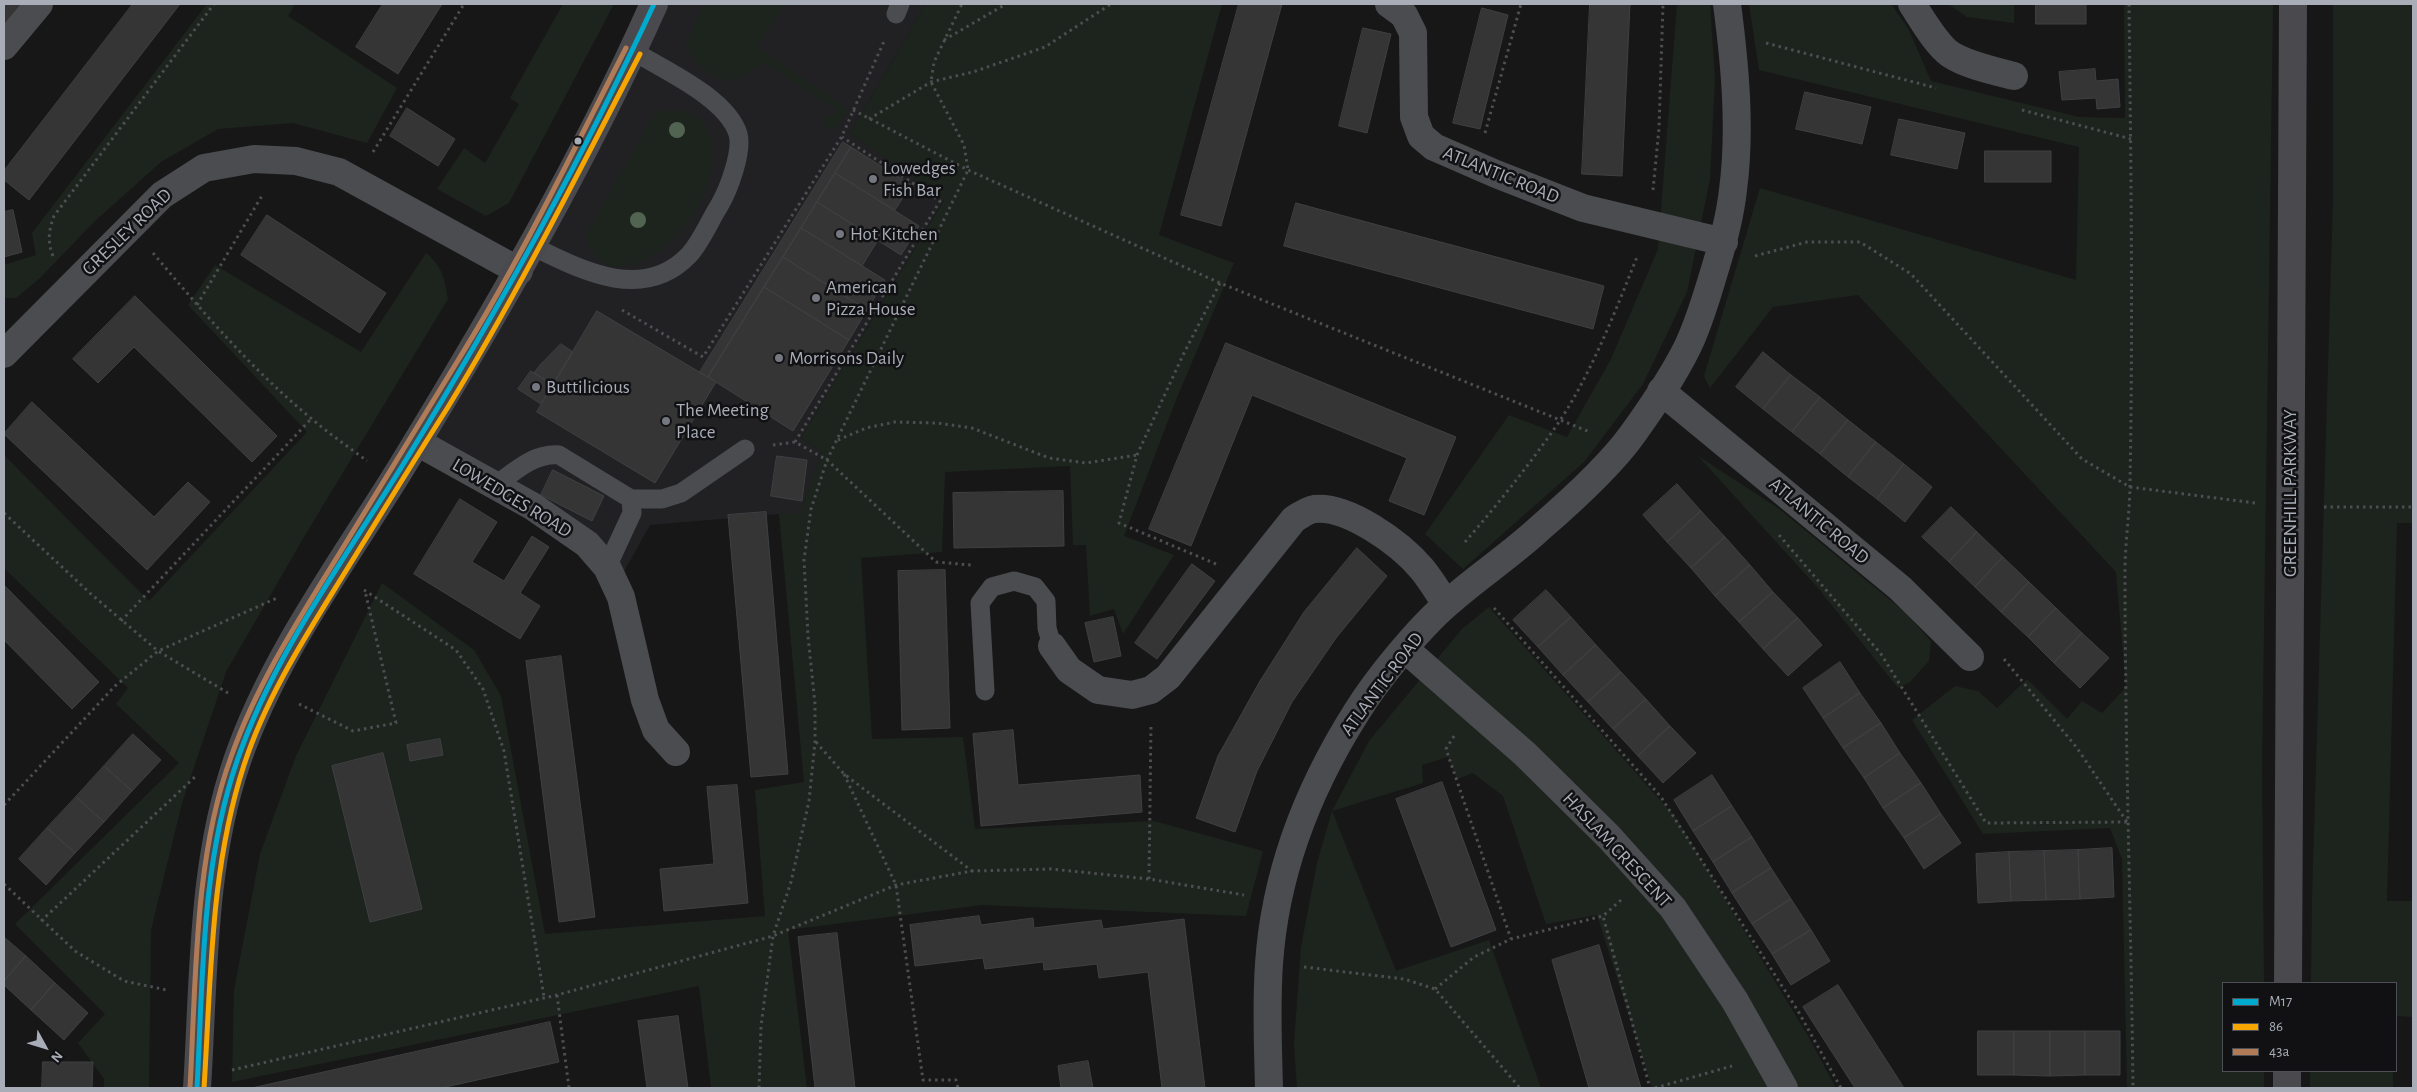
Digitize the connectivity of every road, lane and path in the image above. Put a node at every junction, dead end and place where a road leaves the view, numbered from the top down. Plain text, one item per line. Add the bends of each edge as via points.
1 (39, 4) edge
2 (214, 4) edge
3 (464, 4) edge
4 (654, 4) edge
5 (962, 4) edge
6 (1006, 4) edge
7 (1111, 4) edge
8 (1389, 4) edge
9 (1521, 4) edge
10 (1663, 4) edge
11 (1727, 4) edge
12 (1912, 4) edge
13 (2129, 4) edge
14 (2293, 4) edge
15 (898, 9) edge
16 (1731, 33) junction
17 (944, 40) junction
18 (4, 46) edge
19 (633, 51) junction
20 (2014, 76) dead end
21 (932, 82) junction
22 (1943, 89) dead end
23 (2018, 109) dead end
24 (853, 110) junction
25 (869, 118) junction
26 (842, 136) junction
27 (2131, 139) junction
28 (284, 161) junction
29 (1476, 166) junction
30 (968, 170) junction
31 (356, 180) junction
32 (131, 226) junction
33 (1650, 226) junction
34 (532, 246) junction
35 (1720, 255) junction
36 (519, 271) junction
37 (1220, 283) junction
38 (71, 286) junction
39 (197, 305) junction
40 (618, 308) dead end
41 (4, 354) edge
42 (1661, 391) junction
43 (311, 419) junction
44 (1560, 421) junction
45 (837, 440) junction
46 (417, 442) junction
47 (795, 442) junction
48 (1624, 444) junction
49 (745, 449) joint
50 (1137, 455) junction
51 (827, 460) junction
52 (394, 480) junction
53 (496, 485) junction
54 (2130, 486) junction
55 (631, 499) junction
56 (2413, 506) edge
57 (2290, 507) junction
58 (4, 512) edge
59 (1772, 529) dead end
60 (607, 567) junction
61 (336, 572) junction
62 (1248, 577) junction
63 (1431, 582) junction
64 (1472, 583) junction
65 (992, 587) junction
66 (365, 591) junction
67 (282, 596) dead end
68 (1446, 604) junction
69 (121, 620) junction
70 (1052, 646) joint
71 (1404, 649) junction
72 (158, 652) junction
73 (1970, 657) joint
74 (1151, 690) junction
75 (984, 691) dead end
76 (263, 699) junction
77 (1471, 708) junction
78 (815, 742) junction
79 (676, 752) dead end
80 (202, 771) dead end
81 (844, 774) junction
82 (4, 805) edge
83 (2128, 822) junction
84 (972, 871) junction
85 (1645, 877) junction
86 (1149, 879) junction
87 (4, 884) edge
88 (896, 885) junction
89 (1278, 901) junction
90 (1603, 916) junction
91 (41, 922) junction
92 (773, 936) junction
93 (1511, 939) junction
94 (1269, 962) junction
95 (2288, 982) edge
96 (1435, 989) junction
97 (557, 995) junction
98 (544, 997) junction
99 (202, 998) junction
100 (1766, 1056) junction
101 (2287, 1072) edge
102 (197, 1083) edge
103 (569, 1088) edge
104 (759, 1088) edge
105 (958, 1088) edge
106 (1270, 1088) edge
107 (1520, 1088) edge
108 (1650, 1088) edge
109 (1655, 1088) edge
110 (1784, 1088) edge
111 (1841, 1088) edge
112 (2133, 1088) edge
113 (2287, 1088) edge

1 - 18 street
2 - 38 path via 54,216 49,230 51,249
3 - 31 path
4 - 19 street
5 - 17 path
6 - 17 path
7 - 21 path via 1045,47 973,72
8 - 29 street, ATLANTIC ROAD via 1404,15 1413,33 1414,117 1421,136 1434,147
9 - 29 path
10 - 33 path via 1659,128
11 - 16 street, ATLANTIC ROAD
12 - 20 street via 1950,54
13 - 27 path
14 - 57 street, GREENHILL PARKWAY
15 - 24 path
16 - 22 path
16 - 35 street, ATLANTIC ROAD via 1737,127 1734,189
17 - 21 path via 934,62
19 - 34 street
19 - 34 lane via 723,109 738,135 737,161 722,202 690,254 666,274 622,281 578,269
21 - 25 path
21 - 30 path via 964,146
23 - 27 path
24 - 25 path
24 - 26 path
25 - 30 path
26 - 40 path via 703,357
26 - 47 path via 940,201
27 - 54 path
28 - 31 street, GRESLEY ROAD via 339,172
28 - 32 street, GRESLEY ROAD via 254,160 204,168 162,195
28 - 39 path
29 - 33 street, ATLANTIC ROAD via 1583,208
30 - 37 path
30 - 45 path
31 - 36 street, GRESLEY ROAD
32 - 38 street, GRESLEY ROAD
32 - 39 path
33 - 35 street, ATLANTIC ROAD
33 - 44 path via 1606,334
34 - 36 street
35 - 42 street, ATLANTIC ROAD via 1688,346
35 - 54 path via 1807,242 1860,242 1911,274 2082,459
36 - 46 street
37 - 44 path
37 - 50 path
38 - 41 street, GRESLEY ROAD
39 - 43 path
42 - 48 street, ATLANTIC ROAD
42 - 73 street, ATLANTIC ROAD via 1900,588
43 - 52 path
43 - 69 path
44 - 48 path
44 - 63 path via 1503,497
45 - 50 path via 866,428 895,422 937,423 972,428 1049,458 1086,463
45 - 51 path
46 - 52 street
46 - 53 street, LOWEDGES ROAD
47 - 49 path
47 - 51 path
48 - 64 street, ATLANTIC ROAD via 1538,530
49 - 55 lane via 681,493 662,499
50 - 62 path via 1119,523
51 - 65 path via 936,562 972,565
51 - 78 path via 811,509 804,560
52 - 61 street
53 - 55 lane via 531,460 559,454
53 - 60 street, LOWEDGES ROAD via 587,544
54 - 57 path
54 - 83 path via 2125,566
55 - 60 lane via 632,514
56 - 57 path
57 - 95 street, GREENHILL PARKWAY
58 - 69 path
59 - 83 path via 1880,654 1986,822
60 - 79 street, LOWEDGES ROAD via 622,597 645,700 656,730
61 - 66 path
61 - 76 street
62 - 63 street via 1294,519 1312,509 1332,509 1363,522 1398,547
62 - 74 street via 1168,677
63 - 68 street
64 - 68 street, ATLANTIC ROAD
64 - 111 path via 1661,797 1798,1011
65 - 70 lane via 1014,581 1036,587 1046,601 1047,628
65 - 75 lane via 980,603
66 - 76 path via 396,722 353,730
66 - 98 path via 456,650 483,689 504,751
67 - 72 path
68 - 71 street, ATLANTIC ROAD
69 - 72 path
70 - 74 street via 1069,670 1098,690 1132,695
71 - 77 street, HASLAM CRESCENT
71 - 89 street, ATLANTIC ROAD via 1357,711 1321,772 1292,843
72 - 76 path
72 - 82 path via 115,686
73 - 83 path via 1991,644 2077,748
74 - 86 path
76 - 99 street via 237,761 224,808 209,887
77 - 85 street, HASLAM CRESCENT via 1525,754
77 - 93 path via 1446,749
78 - 81 path
78 - 92 path via 810,801 791,882
80 - 91 path
81 - 84 path
81 - 88 path
83 - 112 path
84 - 86 path via 1051,868
84 - 88 path
85 - 90 path
85 - 100 street, HASLAM CRESCENT via 1673,908
86 - 89 path
87 - 91 path
88 - 92 path
88 - 105 path via 923,1080 956,1080
89 - 94 street, ATLANTIC ROAD
90 - 93 path
90 - 108 path
91 - 99 path via 75,951 124,981
92 - 97 path
92 - 104 path via 760,1026
93 - 96 path via 1474,958
94 - 96 path via 1404,979
94 - 106 street, ATLANTIC ROAD
96 - 107 path
97 - 98 path
97 - 103 path
98 - 102 path
99 - 102 street
100 - 109 path
100 - 110 street, HASLAM CRESCENT
101 - 113 street

